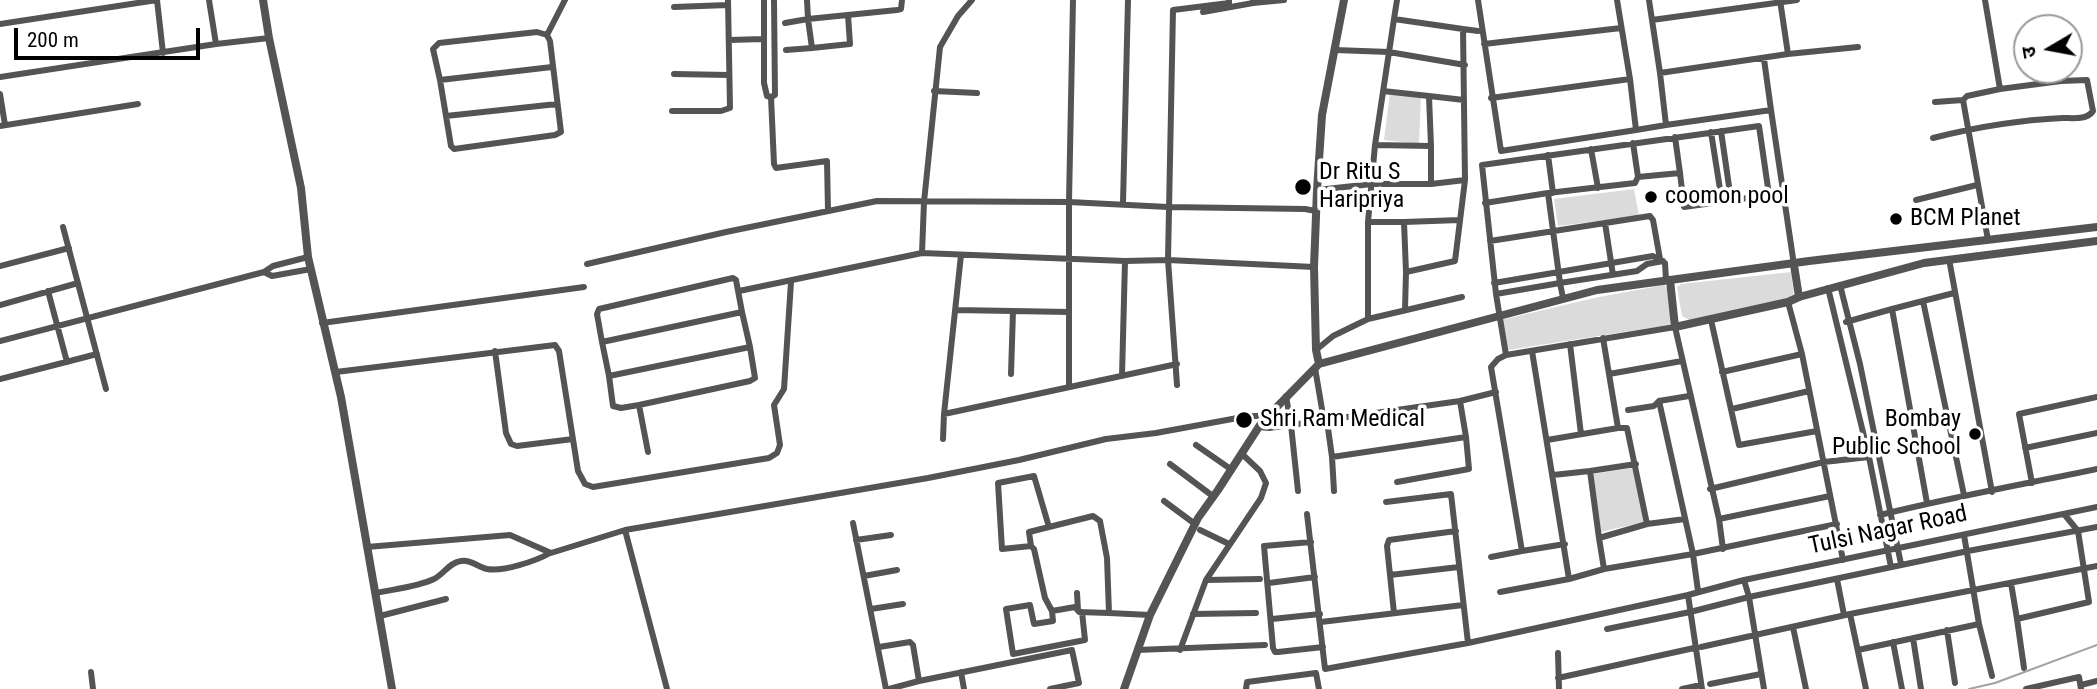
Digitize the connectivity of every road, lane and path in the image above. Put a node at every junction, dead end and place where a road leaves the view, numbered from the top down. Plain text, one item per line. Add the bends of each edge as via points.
1 (157, 0) edge
2 (209, 0) edge
3 (263, 0) edge
4 (565, 0) edge
5 (764, 0) edge
6 (774, 0) edge
7 (807, 0) edge
8 (902, 0) edge
9 (972, 0) edge
10 (1073, 0) edge
11 (1128, 0) edge
12 (1229, 0) edge
13 (1284, 0) edge
14 (1344, 0) edge
15 (1397, 0) edge
16 (1478, 0) edge
17 (1617, 0) edge
18 (1649, 0) edge
19 (1797, 0) edge
20 (1985, 0) edge
21 (1780, 1) edge
22 (728, 2) edge
23 (1253, 2) edge
24 (674, 6) dead end
25 (1203, 12) dead end
26 (848, 15) junction
27 (808, 19) junction
28 (1394, 19) junction
29 (1652, 20) junction
30 (785, 23) dead end
31 (0, 24) edge
32 (1621, 28) junction
33 (1463, 29) junction
34 (1478, 31) dead end
35 (547, 34) junction
36 (269, 38) junction
37 (764, 38) junction
38 (729, 40) junction
39 (215, 44) junction
40 (1484, 44) junction
41 (1858, 47) dead end
42 (812, 48) junction
43 (786, 50) dead end
44 (1335, 50) junction
45 (1389, 52) junction
46 (163, 53) junction
47 (1788, 54) junction
48 (1764, 59) junction
49 (1465, 65) junction
50 (552, 67) junction
51 (1660, 73) junction
52 (674, 74) dead end
53 (729, 75) junction
54 (0, 77) edge
55 (1630, 79) junction
56 (440, 80) junction
57 (2000, 89) junction
58 (934, 91) junction
59 (1382, 91) junction
60 (977, 93) dead end
61 (0, 94) edge
62 (1429, 96) junction
63 (771, 97) junction
64 (1492, 97) junction
65 (1464, 100) junction
66 (1964, 100) junction
67 (1936, 102) dead end
68 (138, 104) dead end
69 (558, 104) junction
70 (1770, 110) junction
71 (672, 111) dead end
72 (446, 116) junction
73 (1667, 125) junction
74 (3, 126) edge
75 (1967, 129) junction
76 (1636, 130) junction
77 (1721, 131) junction
78 (1711, 132) junction
79 (1675, 137) junction
80 (1933, 138) dead end
81 (1633, 144) junction
82 (1375, 145) junction
83 (1431, 146) junction
84 (1591, 149) junction
85 (1548, 155) junction
86 (1680, 173) junction
87 (1638, 177) junction
88 (1465, 180) junction
89 (1372, 184) junction
90 (1431, 184) junction
91 (1977, 185) junction
92 (1598, 188) junction
93 (1317, 190) junction
94 (1550, 193) junction
95 (1783, 193) junction
96 (1769, 195) junction
97 (1916, 200) dead end
98 (1731, 201) junction
99 (924, 202) junction
100 (1069, 202) junction
101 (1485, 202) junction
102 (1722, 202) junction
103 (1123, 203) junction
104 (1168, 207) junction
105 (828, 211) junction
106 (1316, 211) junction
107 (1460, 220) junction
108 (1368, 222) junction
109 (1404, 222) junction
110 (1605, 223) junction
111 (63, 227) dead end
112 (2097, 227) edge
113 (1553, 233) junction
114 (1987, 240) junction
115 (2097, 241) edge
116 (1490, 242) junction
117 (69, 248) junction
118 (922, 253) junction
119 (961, 255) junction
120 (308, 257) junction
121 (1068, 257) junction
122 (1949, 259) junction
123 (1168, 260) junction
124 (1661, 260) junction
125 (1125, 261) junction
126 (587, 264) dead end
127 (1612, 264) junction
128 (1794, 265) junction
129 (0, 267) edge
130 (1314, 267) junction
131 (311, 269) junction
132 (264, 272) junction
133 (1406, 272) junction
134 (1559, 273) junction
135 (1613, 275) junction
136 (1668, 280) junction
137 (792, 282) junction
138 (1494, 282) junction
139 (78, 283) junction
140 (1560, 284) junction
141 (1840, 285) junction
142 (584, 286) dead end
143 (1828, 288) junction
144 (48, 291) junction
145 (739, 291) junction
146 (1954, 293) junction
147 (1496, 294) junction
148 (1799, 296) junction
149 (1462, 298) dead end
150 (1563, 298) junction
151 (1923, 301) junction
152 (1788, 302) junction
153 (0, 305) edge
154 (1892, 309) junction
155 (955, 310) junction
156 (1405, 310) junction
157 (1013, 311) junction
158 (742, 312) junction
159 (1069, 312) junction
160 (1497, 315) junction
161 (88, 318) junction
162 (1368, 319) junction
163 (1711, 320) junction
164 (1848, 321) junction
165 (322, 323) junction
166 (1837, 324) junction
167 (57, 326) junction
168 (1675, 327) junction
169 (1603, 338) junction
170 (0, 341) edge
171 (602, 342) junction
172 (1570, 344) junction
173 (750, 347) junction
174 (1316, 350) junction
175 (495, 351) junction
176 (1532, 351) junction
177 (97, 354) junction
178 (1802, 354) junction
179 (1506, 355) junction
180 (1682, 361) junction
181 (67, 362) junction
182 (1177, 364) junction
183 (1317, 366) junction
184 (336, 372) junction
185 (1722, 372) junction
186 (1011, 374) dead end
187 (1609, 374) junction
188 (609, 376) junction
189 (1122, 376) junction
190 (0, 379) edge
191 (1177, 385) dead end
192 (1069, 387) junction
193 (106, 389) dead end
194 (1809, 391) junction
195 (1496, 392) junction
196 (1286, 396) junction
197 (1689, 396) junction
198 (2097, 397) edge
199 (1460, 401) junction
200 (1659, 401) junction
201 (639, 405) junction
202 (1732, 409) junction
203 (1628, 410) dead end
204 (944, 414) junction
205 (1268, 415) junction
206 (1326, 421) junction
207 (1290, 425) junction
208 (1259, 427) junction
209 (1618, 428) junction
210 (1816, 430) junction
211 (2097, 433) edge
212 (1581, 434) junction
213 (1466, 437) junction
214 (573, 439) junction
215 (943, 439) dead end
216 (1547, 440) junction
217 (1196, 445) dead end
218 (2025, 448) junction
219 (648, 452) dead end
220 (1241, 454) junction
221 (1332, 457) junction
222 (1869, 457) junction
223 (1824, 462) junction
224 (1170, 464) dead end
225 (1636, 464) junction
226 (2097, 469) edge
227 (1232, 470) junction
228 (1590, 471) junction
229 (1553, 475) junction
230 (1397, 482) dead end
231 (2032, 483) junction
232 (1710, 489) junction
233 (1298, 491) dead end
234 (1334, 491) dead end
235 (1992, 492) junction
236 (1964, 495) junction
237 (1214, 496) junction
238 (1830, 496) junction
239 (1164, 501) dead end
240 (1387, 502) dead end
241 (1927, 503) junction
242 (2097, 507) edge
243 (1891, 512) junction
244 (1307, 514) dead end
245 (2064, 514) junction
246 (1880, 515) junction
247 (1685, 519) junction
248 (1719, 519) junction
249 (853, 523) dead end
250 (1647, 524) junction
251 (1837, 524) junction
252 (1049, 527) junction
253 (1198, 527) junction
254 (2097, 527) edge
255 (625, 530) junction
256 (1456, 531) junction
257 (2078, 531) junction
258 (891, 535) dead end
259 (1964, 535) junction
260 (1599, 538) junction
261 (856, 540) junction
262 (1311, 542) junction
263 (1229, 544) junction
264 (1565, 544) junction
265 (1031, 545) junction
266 (367, 547) junction
267 (1899, 548) junction
268 (1723, 549) junction
269 (1522, 551) junction
270 (1887, 551) junction
271 (1968, 551) junction
272 (551, 553) junction
273 (1693, 554) junction
274 (1491, 557) dead end
275 (1843, 560) junction
276 (1901, 564) junction
277 (2097, 566) edge
278 (1459, 567) junction
279 (1891, 567) junction
280 (2084, 568) junction
281 (1604, 569) junction
282 (897, 570) dead end
283 (1390, 575) junction
284 (864, 576) junction
285 (1315, 577) junction
286 (1260, 579) dead end
287 (1569, 579) junction
288 (1837, 579) junction
289 (1206, 580) junction
290 (1745, 580) junction
291 (1269, 583) junction
292 (2011, 583) junction
293 (1972, 590) junction
294 (1698, 591) junction
295 (1500, 592) dead end
296 (376, 593) junction
297 (1077, 593) dead end
298 (1688, 595) junction
299 (1749, 597) junction
300 (446, 599) dead end
301 (903, 604) dead end
302 (1463, 605) junction
303 (871, 609) junction
304 (1052, 611) junction
305 (1080, 612) junction
306 (1690, 612) junction
307 (1109, 613) junction
308 (1256, 613) dead end
309 (1193, 614) junction
310 (1394, 614) junction
311 (1150, 615) junction
312 (1847, 615) junction
313 (380, 616) junction
314 (1320, 618) junction
315 (2017, 618) junction
316 (1272, 619) junction
317 (1979, 624) junction
318 (1793, 627) junction
319 (1607, 629) dead end
320 (1947, 630) junction
321 (1756, 635) junction
322 (1913, 638) junction
323 (1893, 642) junction
324 (1468, 643) junction
325 (1265, 645) dead end
326 (879, 647) junction
327 (1323, 647) junction
328 (1698, 648) junction
329 (1138, 650) junction
330 (1180, 650) junction
331 (1858, 650) junction
332 (1558, 653) dead end
333 (2024, 668) dead end
334 (961, 672) junction
335 (91, 673) dead end
336 (1761, 674) junction
337 (1992, 676) dead end
338 (1558, 678) junction
339 (919, 681) junction
340 (2097, 681) edge
341 (1955, 683) dead end
342 (1710, 684) dead end
343 (1080, 686) edge
344 (1702, 687) edge
345 (2081, 687) edge
346 (93, 689) edge
347 (392, 689) edge
348 (667, 689) edge
349 (888, 689) edge
350 (964, 689) edge
351 (1050, 689) edge
352 (1124, 689) edge
353 (1246, 689) edge
354 (1319, 689) edge
355 (1559, 689) edge
356 (1682, 689) edge
357 (1765, 689) edge
358 (1806, 689) edge
359 (1866, 689) edge
360 (1902, 689) edge
361 (1921, 689) edge
362 (2026, 689) edge

1 - 31 street
1 - 46 street
2 - 39 street
3 - 36 street
4 - 35 street
5 - 37 street
6 - 63 street via 775,95
7 - 27 street
8 - 26 street via 900,10
9 - 58 street via 940,47
10 - 100 street
11 - 103 street
12 - 104 street via 1173,10
13 - 23 street
14 - 44 street
15 - 28 street
16 - 40 street
17 - 32 street
18 - 29 street
19 - 21 street
20 - 57 street
21 - 29 street
21 - 47 street
22 - 24 street
22 - 38 street
23 - 25 street
26 - 27 street
26 - 42 street via 850,44
27 - 30 street
27 - 42 street
28 - 33 street
28 - 45 street
29 - 51 street
32 - 40 street
32 - 55 street
33 - 34 street
33 - 49 street
35 - 50 street
35 - 56 street via 439,43 433,51
36 - 39 street
36 - 120 street via 301,188
37 - 38 street
37 - 63 street via 765,91
38 - 53 street
39 - 46 street
40 - 64 street
41 - 47 street
42 - 43 street
44 - 45 street
44 - 93 street via 1322,115
45 - 49 street
45 - 59 street
46 - 54 street
47 - 48 street
48 - 51 street
48 - 70 street
49 - 65 street
50 - 56 street
50 - 69 street
51 - 73 street
52 - 53 street
53 - 71 street via 730,108
55 - 64 street
55 - 76 street
56 - 72 street
57 - 66 street
57 - 75 street via 2087,79 2093,111 2087,117
58 - 60 street
58 - 99 street
59 - 62 street
59 - 82 street
61 - 74 street
62 - 65 street
62 - 83 street
63 - 105 street via 776,168 827,161
64 - 76 street via 1501,151
65 - 88 street
66 - 67 street
66 - 75 street
68 - 74 street
69 - 72 street
69 - 72 street via 562,128 555,135 458,149 451,146
70 - 73 street
70 - 95 street
73 - 76 street
75 - 80 street
75 - 91 street
77 - 78 street
77 - 96 street via 1759,126
77 - 98 street
78 - 79 street
78 - 102 street
79 - 81 street
79 - 86 street
81 - 84 street
81 - 87 street
82 - 83 street
82 - 89 street
83 - 90 street
84 - 85 street
84 - 92 street
85 - 94 street
85 - 101 street via 1482,165
86 - 87 street
86 - 102 street via 1684,207
87 - 92 street via 1634,183
88 - 90 street
88 - 107 street
89 - 90 street
89 - 93 street
89 - 108 street
91 - 97 street
91 - 114 street
92 - 94 street
93 - 106 street
94 - 101 street
94 - 113 street
95 - 96 street
95 - 128 street
96 - 98 street
98 - 102 street
99 - 100 street
99 - 105 street via 877,201
99 - 118 street
100 - 103 street
100 - 121 street
101 - 116 street
103 - 104 street
104 - 106 street
104 - 123 street
105 - 126 street
106 - 130 street
107 - 109 street
107 - 133 street via 1455,261
108 - 109 street
108 - 162 street
109 - 133 street
110 - 113 street
110 - 124 street via 1650,216
110 - 127 street
111 - 117 street
112 - 114 street
113 - 116 street
113 - 134 street
114 - 128 street
115 - 122 street
116 - 138 street
117 - 129 street
117 - 139 street
118 - 119 street
118 - 137 street
119 - 121 street
119 - 155 street
120 - 131 street
120 - 132 street
121 - 125 street
121 - 159 street
122 - 141 street
122 - 146 street
123 - 125 street
123 - 130 street
123 - 182 street
124 - 127 street via 1653,256
124 - 135 street
124 - 136 street
125 - 189 street
127 - 134 street
127 - 135 street
128 - 136 street
128 - 148 street
130 - 174 street
131 - 132 street via 272,276
131 - 165 street
132 - 161 street
133 - 156 street
134 - 138 street
134 - 140 street
135 - 140 street
136 - 150 street
136 - 168 street
137 - 145 street
137 - 214 street via 784,389 774,405 777,453 593,487 578,471
138 - 147 street
139 - 144 street
139 - 161 street
140 - 147 street
140 - 150 street
141 - 143 street
141 - 164 street
142 - 165 street
143 - 148 street
143 - 166 street
144 - 153 street
144 - 167 street
145 - 158 street
145 - 171 street via 733,278 599,309
146 - 151 street
146 - 235 street
147 - 160 street
148 - 152 street
149 - 156 street
150 - 160 street
151 - 154 street
151 - 236 street
152 - 163 street
152 - 178 street
154 - 164 street
154 - 241 street
155 - 157 street
155 - 204 street
156 - 162 street
157 - 159 street
157 - 186 street
158 - 171 street
158 - 173 street
159 - 192 street
160 - 179 street
160 - 183 street
161 - 167 street
161 - 177 street
162 - 174 street
163 - 168 street
163 - 185 street
164 - 166 street
164 - 243 street
165 - 184 street
166 - 222 street
167 - 170 street
167 - 181 street
168 - 169 street
168 - 180 street
169 - 172 street
169 - 187 street
171 - 188 street
172 - 176 street
172 - 212 street
173 - 188 street
173 - 201 street via 756,373 750,382
174 - 183 street
175 - 184 street
175 - 214 street via 555,345
175 - 214 street via 511,444
176 - 179 street
176 - 216 street
177 - 181 street
177 - 193 street
178 - 185 street
178 - 194 street
179 - 195 street via 1491,368
180 - 187 street
180 - 197 street
181 - 190 street
182 - 189 street
182 - 191 street
183 - 196 street
183 - 206 street
184 - 266 street
185 - 202 street
187 - 209 street
188 - 201 street via 613,405
189 - 192 street
192 - 204 street
194 - 202 street
194 - 210 street
195 - 199 street
195 - 269 street
196 - 205 street
196 - 207 street
197 - 200 street
197 - 232 street
198 - 218 street via 2019,414
199 - 206 street
199 - 213 street
200 - 203 street
200 - 247 street
201 - 219 street
202 - 210 street via 1740,445
204 - 215 street
205 - 208 street
205 - 255 street via 1106,439 928,478
206 - 207 street
206 - 221 street
207 - 208 street
207 - 233 street
208 - 220 street
209 - 212 street
209 - 225 street via 1627,428
210 - 223 street
211 - 218 street
212 - 216 street
213 - 221 street
213 - 230 street via 1469,469
216 - 229 street
217 - 227 street
218 - 231 street
220 - 227 street
220 - 263 street via 1266,483 1261,498
221 - 234 street
222 - 223 street
222 - 246 street
223 - 232 street
223 - 238 street
224 - 237 street
225 - 228 street
225 - 250 street
226 - 231 street
227 - 237 street
228 - 229 street
228 - 260 street
229 - 264 street
231 - 235 street
232 - 248 street
235 - 236 street
236 - 241 street
237 - 253 street
238 - 248 street
238 - 251 street
239 - 253 street
240 - 256 street via 1451,495
241 - 243 street
242 - 245 street, Tulsi Nagar Road
243 - 246 street
243 - 267 street
244 - 262 street
245 - 257 street
245 - 259 street, Tulsi Nagar Road
246 - 270 street
247 - 250 street
247 - 273 street
248 - 268 street
249 - 261 street
250 - 260 street
251 - 268 street
251 - 275 street
252 - 265 street via 1029,532
252 - 265 street via 1034,476 998,483 1002,549
252 - 307 street via 1093,516 1100,521
253 - 263 street
253 - 311 street
254 - 257 street
255 - 272 street
255 - 348 street
256 - 278 street
256 - 283 street via 1389,540
257 - 271 street
257 - 280 street
258 - 261 street
259 - 267 street, Tulsi Nagar Road
259 - 271 street
260 - 281 street
261 - 284 street
262 - 285 street
262 - 291 street via 1264,546
263 - 289 street
264 - 269 street
264 - 287 street
265 - 304 street
266 - 272 street via 510,535
266 - 296 street
267 - 270 street, Tulsi Nagar Road
267 - 276 street
268 - 273 street
269 - 274 street
270 - 275 street, Tulsi Nagar Road
270 - 279 street
271 - 276 street
271 - 293 street
272 - 296 street via 489,570 467,561 456,562 438,578
273 - 281 street
273 - 294 street
275 - 290 street, Tulsi Nagar Road
276 - 279 street
277 - 280 street
278 - 283 street
278 - 302 street
279 - 288 street
280 - 292 street
280 - 315 street via 2089,602
281 - 287 street
282 - 284 street
283 - 310 street
284 - 303 street
285 - 291 street
285 - 314 street
286 - 289 street
287 - 295 street
288 - 299 street
288 - 312 street
289 - 309 street
290 - 294 street, Tulsi Nagar Road
290 - 299 street
291 - 316 street
292 - 293 street
292 - 315 street
293 - 312 street
293 - 317 street
294 - 298 street, Tulsi Nagar Road
296 - 313 street
297 - 305 street
298 - 306 street
298 - 324 street, Tulsi Nagar Road
299 - 306 street
299 - 321 street
300 - 313 street
301 - 303 street
302 - 310 street
302 - 324 street
303 - 326 street
304 - 305 street via 1074,607
304 - 305 street via 1053,621 1034,624 1030,605 1006,609 1013,654 1085,640
305 - 307 street
306 - 319 street
306 - 328 street
307 - 311 street
308 - 309 street
309 - 330 street
310 - 314 street
311 - 329 street
312 - 318 street
312 - 331 street
313 - 347 street
314 - 316 street
314 - 327 street
315 - 333 street
316 - 327 street via 1275,652
317 - 320 street
317 - 337 street
318 - 321 street
318 - 358 street
320 - 322 street
320 - 341 street
321 - 328 street
321 - 336 street
322 - 323 street
322 - 361 street
323 - 331 street
323 - 360 street
324 - 327 street, Tulsi Nagar Road via 1325,669
325 - 330 street
326 - 339 street via 910,642
326 - 349 street
328 - 338 street
328 - 344 street
329 - 330 street
329 - 352 street
331 - 359 street
332 - 338 street
334 - 339 street
334 - 343 street via 1072,650
334 - 350 street
335 - 346 street
336 - 342 street
336 - 357 street
338 - 355 street
339 - 349 street
340 - 345 street
343 - 351 street
344 - 356 street
345 - 362 street via 2079,677
353 - 354 street via 1247,682 1316,673

